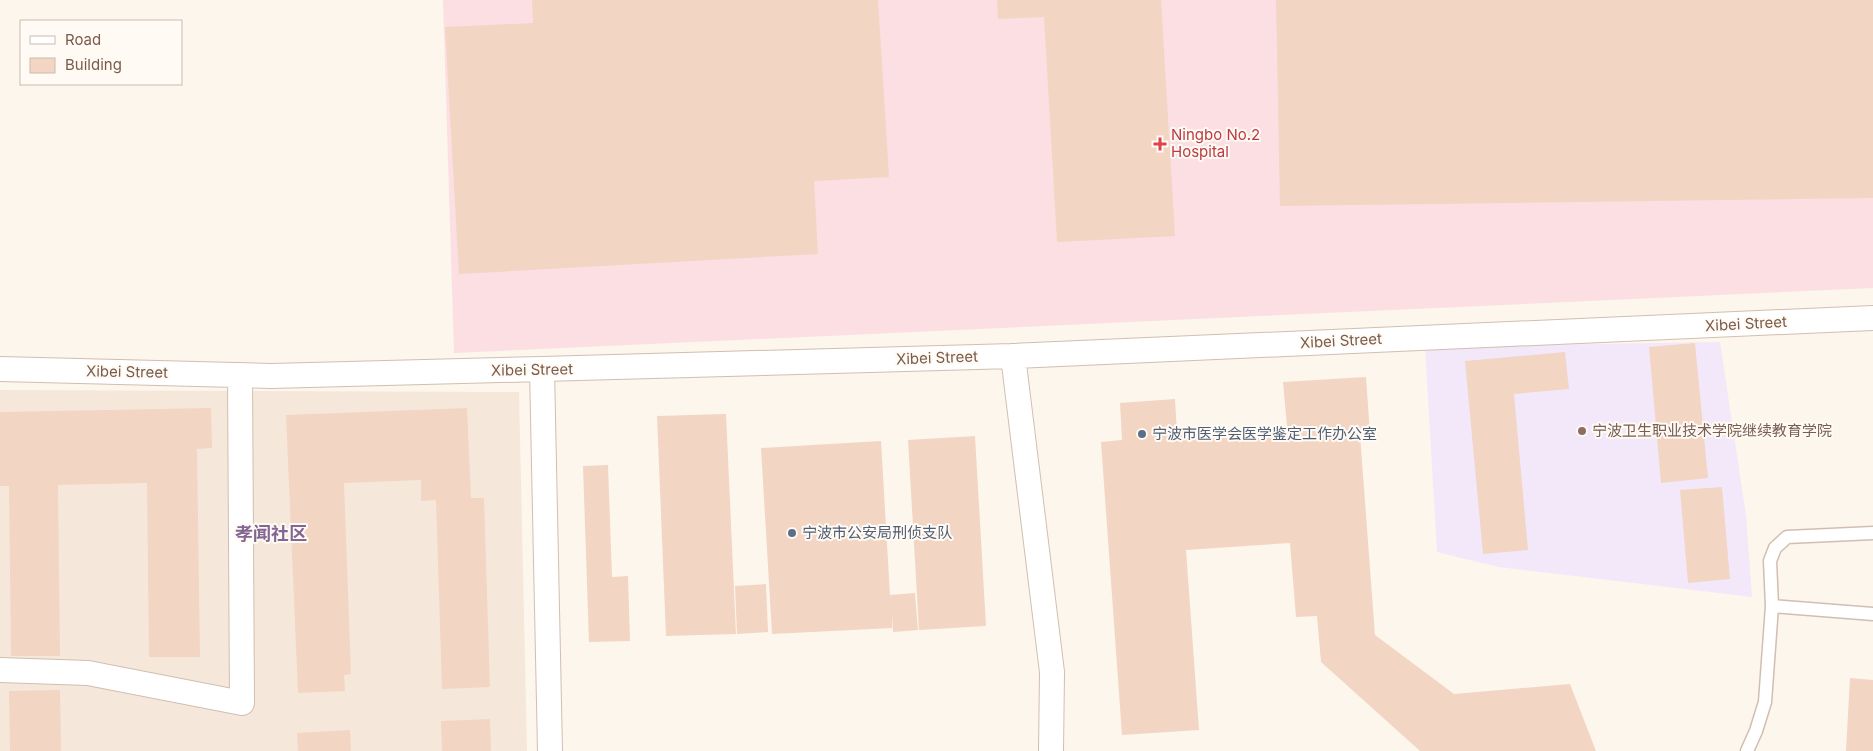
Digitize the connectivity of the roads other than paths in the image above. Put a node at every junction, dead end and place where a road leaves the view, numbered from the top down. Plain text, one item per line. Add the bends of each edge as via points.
1 (1873, 318) edge
2 (1013, 356) junction
3 (0, 369) edge
4 (542, 369) junction
5 (240, 375) junction
6 (1873, 533) edge
7 (1772, 606) junction
8 (1873, 614) edge
9 (0, 670) edge
10 (550, 751) edge
11 (1050, 751) edge
12 (1748, 751) edge

1 - 2 street, Xibei Street
2 - 4 street, Xibei Street
2 - 11 street via 1052,672
3 - 5 street, Xibei Street
4 - 5 street, Xibei Street
4 - 10 street
5 - 9 street via 242,702 88,673
6 - 7 lane via 1787,537 1775,548 1770,561
7 - 8 lane
7 - 12 lane via 1764,702

